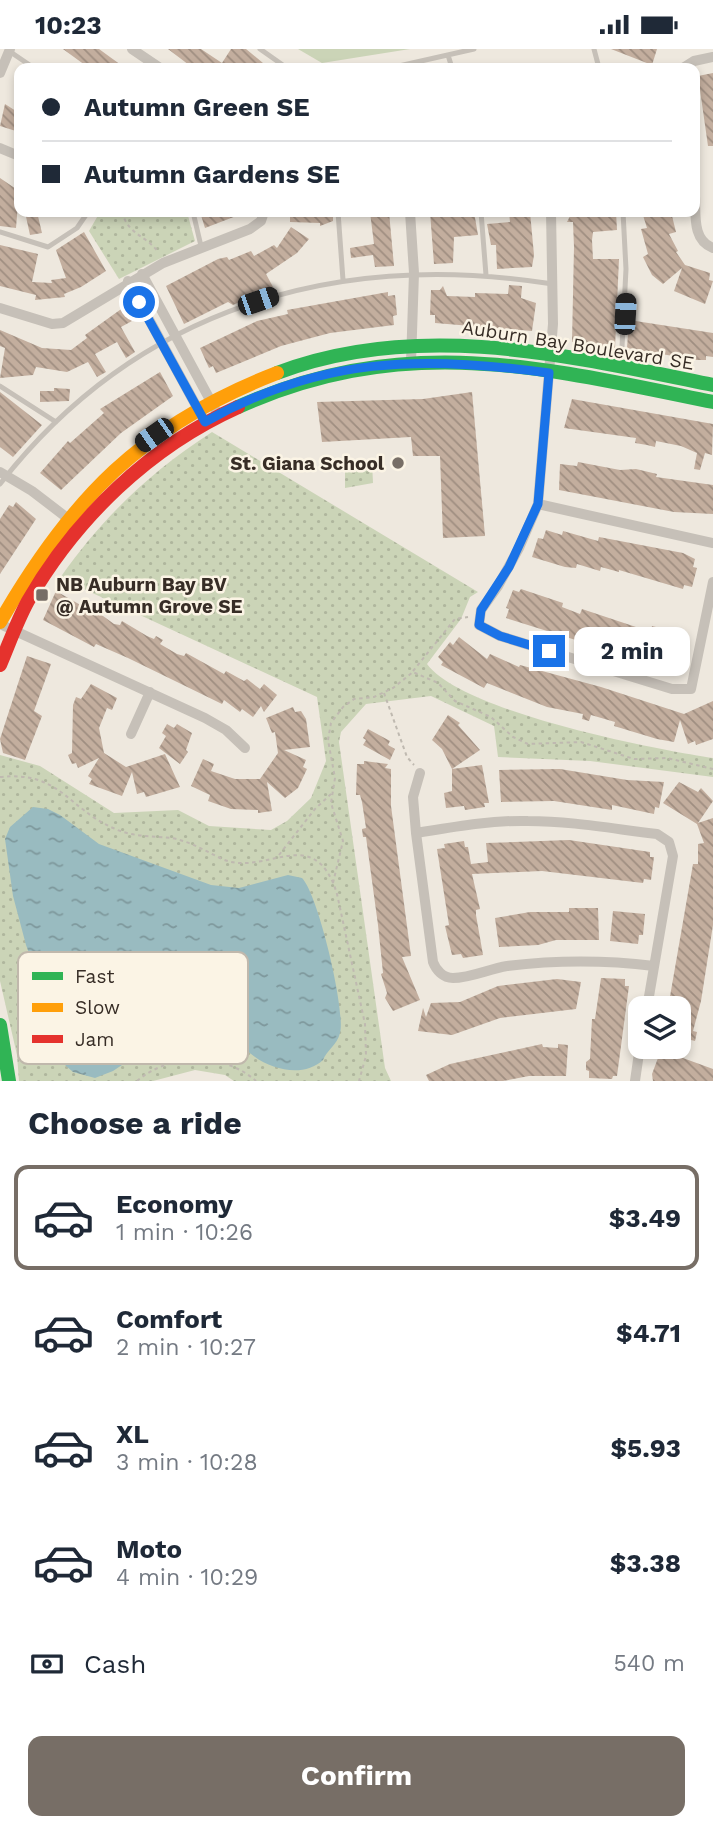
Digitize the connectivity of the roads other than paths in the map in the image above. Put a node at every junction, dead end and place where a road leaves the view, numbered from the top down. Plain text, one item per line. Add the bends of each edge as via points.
1 (132, 49) edge
2 (260, 49) edge
3 (474, 49) edge
4 (9, 50) edge
5 (448, 55) junction
6 (713, 57) edge
7 (27, 63) edge
8 (153, 63) edge
9 (280, 63) edge
10 (412, 63) edge
11 (450, 63) edge
12 (691, 63) edge
13 (0, 73) edge
14 (85, 217) edge
15 (194, 217) edge
16 (262, 217) edge
17 (338, 217) edge
18 (410, 217) edge
19 (481, 217) edge
20 (551, 217) edge
21 (623, 217) edge
22 (696, 217) edge
23 (0, 232) edge
24 (201, 246) junction
25 (713, 248) edge
26 (414, 272) junction
27 (142, 274) junction
28 (486, 275) junction
29 (343, 280) junction
30 (128, 281) junction
31 (554, 284) junction
32 (0, 308) edge
33 (176, 337) junction
34 (162, 344) junction
35 (413, 345) junction
36 (551, 356) junction
37 (411, 362) junction
38 (621, 368) junction
39 (549, 373) junction
40 (713, 385) edge
41 (0, 386) edge
42 (211, 400) junction
43 (713, 402) edge
44 (197, 407) junction
45 (219, 414) junction
46 (56, 422) junction
47 (205, 422) junction
48 (2, 477) edge
49 (538, 504) junction
50 (66, 517) junction
51 (79, 527) junction
52 (713, 543) edge
53 (713, 582) edge
54 (0, 623) edge
55 (14, 630) junction
56 (0, 664) edge
57 (150, 692) junction
58 (131, 734) dead end
59 (245, 748) dead end
60 (420, 773) road end
61 (416, 833) junction
62 (654, 966) junction
63 (649, 996) edge
64 (0, 1025) edge
65 (638, 1059) edge
66 (9, 1081) edge
67 (635, 1081) edge

1 - 8 street
2 - 9 lane
3 - 5 lane
4 - 7 lane
4 - 13 street
5 - 10 lane
5 - 11 lane
6 - 12 street
14 - 23 lane via 77,228 48,247
15 - 24 lane
16 - 24 street via 250,229
17 - 29 lane
18 - 26 street
19 - 28 lane
20 - 31 street
21 - 38 lane via 626,269
22 - 25 street via 703,242
24 - 27 street
26 - 28 lane
26 - 29 lane
26 - 35 street
27 - 30 street
27 - 33 street
28 - 31 lane
29 - 33 lane via 277,295
30 - 32 street via 63,323 52,324
30 - 34 street
31 - 36 street
33 - 34 lane
33 - 42 street
34 - 44 street
34 - 46 lane
35 - 36 street, Auburn Bay Boulevard SE via 486,347
35 - 37 street
35 - 42 street, Auburn Bay Boulevard SE via 321,358 260,377
36 - 38 street, Auburn Bay Boulevard SE
36 - 39 street
37 - 39 street, Auburn Bay Boulevard SE via 474,363
37 - 45 street, Auburn Bay Boulevard SE via 307,379
38 - 40 street, Auburn Bay Boulevard SE
39 - 43 street, Auburn Bay Boulevard SE
39 - 49 street
41 - 46 lane
42 - 44 street, Auburn Bay Boulevard SE
42 - 45 street
44 - 47 street
44 - 50 street, Auburn Bay Boulevard SE via 125,457
45 - 47 street, Auburn Bay Boulevard SE
46 - 48 lane
47 - 51 street, Auburn Bay Boulevard SE via 133,472
48 - 50 street
49 - 52 street
49 - 53 street via 509,567 481,610 479,625 500,636 672,689 691,689
50 - 51 street
50 - 54 street, Auburn Bay Boulevard SE via 34,560
51 - 55 street, Auburn Bay Boulevard SE via 45,574
54 - 55 street
55 - 56 street, Auburn Bay Boulevard SE
55 - 57 street
57 - 58 street
57 - 59 street via 213,722
60 - 61 street via 413,797
61 - 62 street via 433,962 441,973 453,978 552,961
61 - 62 street via 527,820 657,834 673,856
62 - 63 street
64 - 66 street
65 - 67 street

